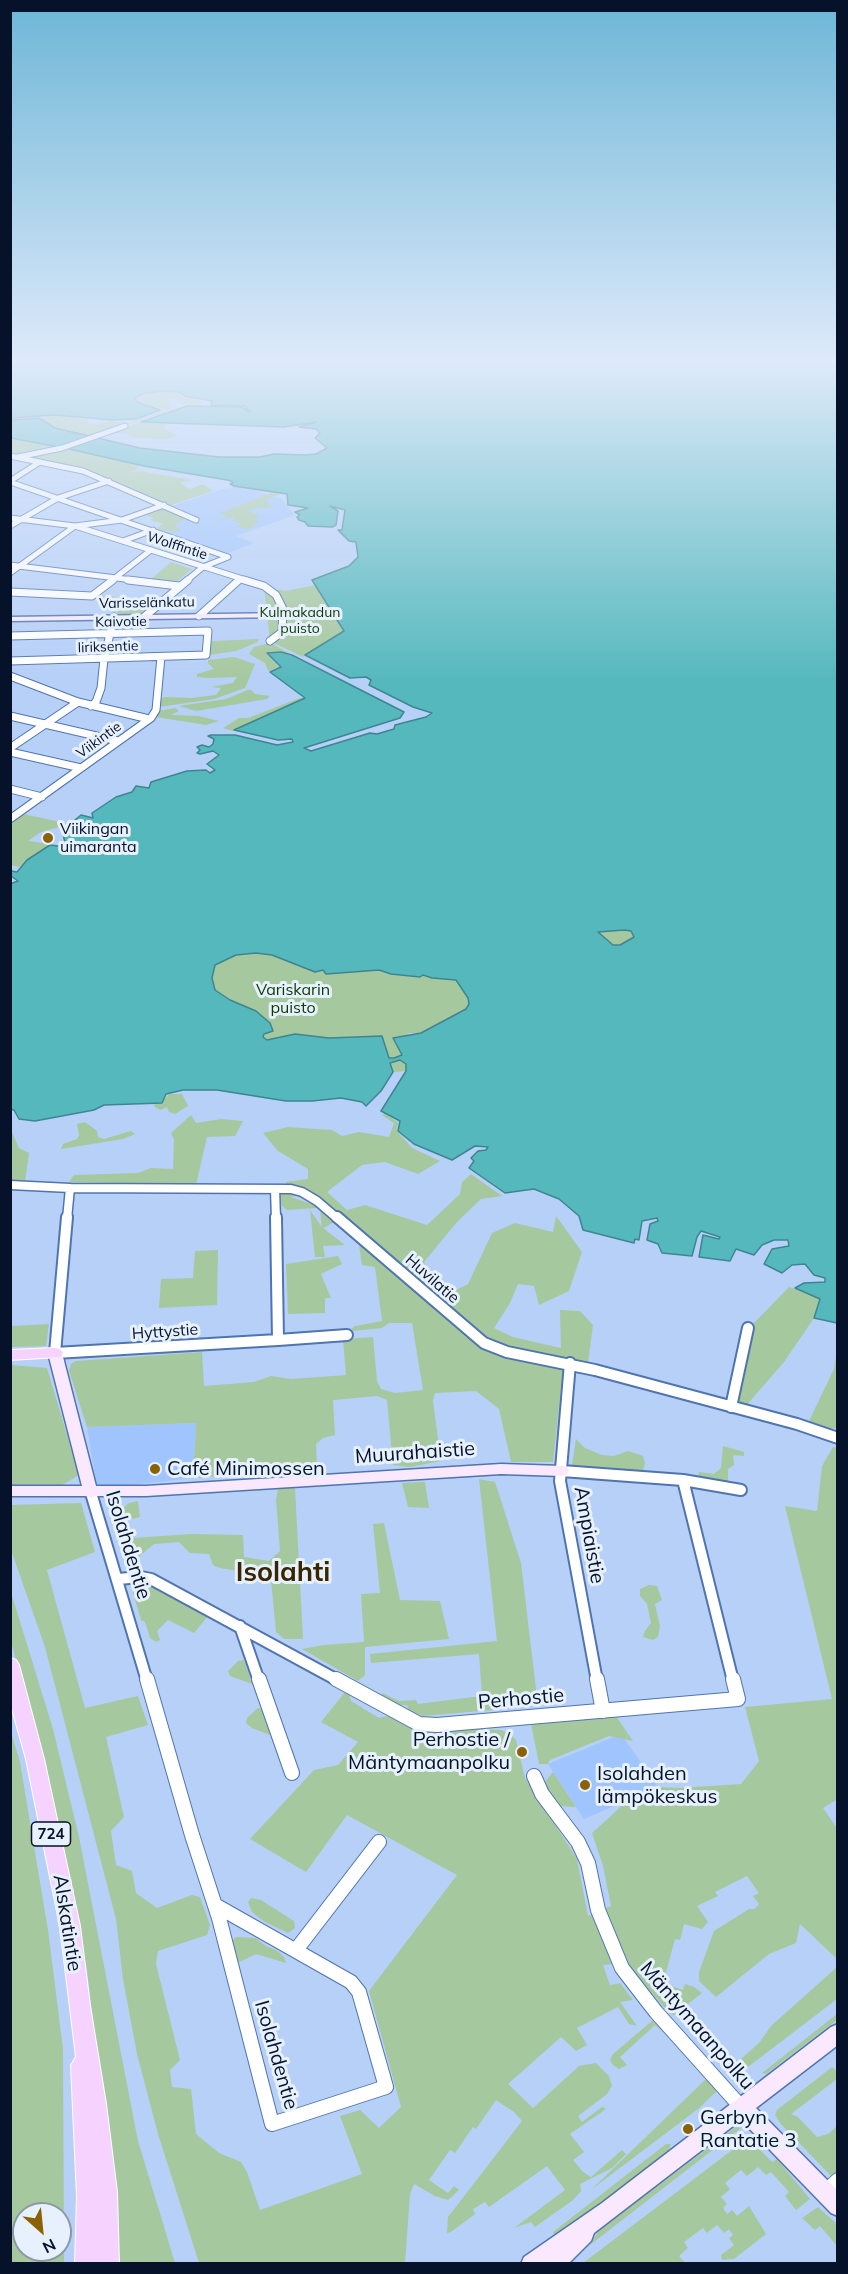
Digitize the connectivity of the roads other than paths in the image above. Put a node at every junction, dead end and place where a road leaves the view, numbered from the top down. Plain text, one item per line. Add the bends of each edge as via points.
1 (28, 470) edge
2 (79, 470) edge
3 (109, 481) junction
4 (10, 482) edge
5 (58, 498) junction
6 (164, 505) junction
7 (10, 518) edge
8 (21, 519) junction
9 (122, 520) junction
10 (196, 520) dead end
11 (10, 526) edge
12 (75, 526) junction
13 (153, 530) junction
14 (123, 541) junction
15 (151, 550) junction
16 (10, 565) edge
17 (20, 566) junction
18 (203, 567) junction
19 (10, 573) edge
20 (115, 579) junction
21 (240, 579) junction
22 (179, 586) junction
23 (10, 592) edge
24 (284, 615) junction
25 (199, 616) junction
26 (114, 617) junction
27 (144, 617) junction
28 (10, 619) edge
29 (110, 634) junction
30 (10, 636) edge
31 (270, 641) dead end
32 (206, 655) joint
33 (161, 657) junction
34 (104, 659) junction
35 (10, 661) edge
36 (10, 676) edge
37 (78, 702) junction
38 (91, 706) junction
39 (10, 716) edge
40 (149, 719) junction
41 (45, 724) junction
42 (118, 741) junction
43 (10, 750) edge
44 (81, 768) junction
45 (10, 789) edge
46 (42, 797) junction
47 (10, 819) edge
48 (10, 1185) edge
49 (70, 1188) junction
50 (275, 1189) junction
51 (748, 1328) dead end
52 (347, 1335) dead end
53 (278, 1340) junction
54 (55, 1353) junction
55 (10, 1355) edge
56 (570, 1363) junction
57 (731, 1407) junction
58 (837, 1438) edge
59 (562, 1471) junction
60 (683, 1480) junction
61 (741, 1490) dead end
62 (10, 1491) edge
63 (91, 1493) junction
64 (118, 1579) junction
65 (240, 1626) junction
66 (10, 1665) edge
67 (603, 1711) junction
68 (292, 1773) dead end
69 (534, 1776) dead end
70 (379, 1842) dead end
71 (215, 1905) junction
72 (296, 1950) junction
73 (79, 2006) junction
74 (837, 2033) edge
75 (742, 2108) junction
76 (833, 2193) edge
77 (609, 2210) junction
78 (86, 2259) edge
79 (107, 2264) edge
80 (531, 2264) edge
81 (553, 2264) edge

1 - 4 street
2 - 3 street
3 - 5 street
3 - 6 street
4 - 5 street
5 - 8 street
5 - 9 street
6 - 9 street
6 - 10 street
7 - 8 street, Wolffintie
8 - 11 street
8 - 12 street, Wolffintie
9 - 12 street
9 - 13 street
12 - 14 street, Wolffintie
12 - 17 street
13 - 14 street
13 - 18 street via 228,557
14 - 15 street, Wolffintie
15 - 18 street, Wolffintie
15 - 20 street
16 - 17 street
17 - 19 street
17 - 20 street
18 - 21 street, Wolffintie
18 - 22 street
20 - 22 street
20 - 23 street via 92,596
21 - 24 street, Wolffintie via 264,586 276,596
21 - 25 street
22 - 27 street
24 - 25 street, Varisselänkatu
24 - 31 street via 282,632
25 - 27 street, Varisselänkatu
26 - 27 street, Varisselänkatu
26 - 28 street, Varisselänkatu
26 - 29 street
29 - 30 street, Kaivotie
29 - 32 street, Kaivotie via 207,631
29 - 34 street
32 - 33 street, Iiriksentie
33 - 34 street, Iiriksentie
33 - 40 street via 156,711
34 - 35 street, Iiriksentie
34 - 38 street via 101,688
36 - 37 street
37 - 38 street
37 - 41 street
38 - 40 street
39 - 41 street
40 - 42 street, Viikintie
41 - 42 street
41 - 43 street
42 - 44 street, Viikintie
43 - 44 street
44 - 46 street, Viikintie
45 - 46 street
46 - 47 street, Viikintie
48 - 49 street, Huvilatie
49 - 50 street, Huvilatie
49 - 54 street, Isolahdentie
50 - 53 street
50 - 56 street, Huvilatie via 302,1191 317,1201 484,1343 507,1352
51 - 57 street
52 - 53 street, Hyttystie
53 - 54 street, Hyttystie
54 - 55 main road
54 - 63 street, Isolahdentie
56 - 57 street, Huvilatie
56 - 59 street, Ampiaistie
57 - 58 street, Huvilatie
59 - 60 street
59 - 63 street, Muurahaistie via 501,1469
59 - 67 street, Ampiaistie via 562,1491
60 - 61 street
60 - 67 street, Perhostie via 738,1699
62 - 63 street, Muurahaistie
63 - 64 street, Isolahdentie
64 - 65 street, Perhostie via 151,1580
64 - 71 street, Isolahdentie
65 - 67 street, Perhostie via 419,1724
65 - 68 street
66 - 73 main road, Alskatintie / 724 via 35,1758 70,1926
69 - 75 street, Mäntymaanpolku via 588,1863 598,1910 622,1968
70 - 72 street
71 - 72 street, Isolahdentie
71 - 72 street, Isolahdentie via 272,2124 386,2087 358,1992 351,1982
73 - 78 main road, Alskatintie / 724 via 88,2196
73 - 79 main road, Alskatintie / 724 via 104,2181
74 - 75 street
75 - 76 street
75 - 77 street
77 - 80 street
77 - 81 street

